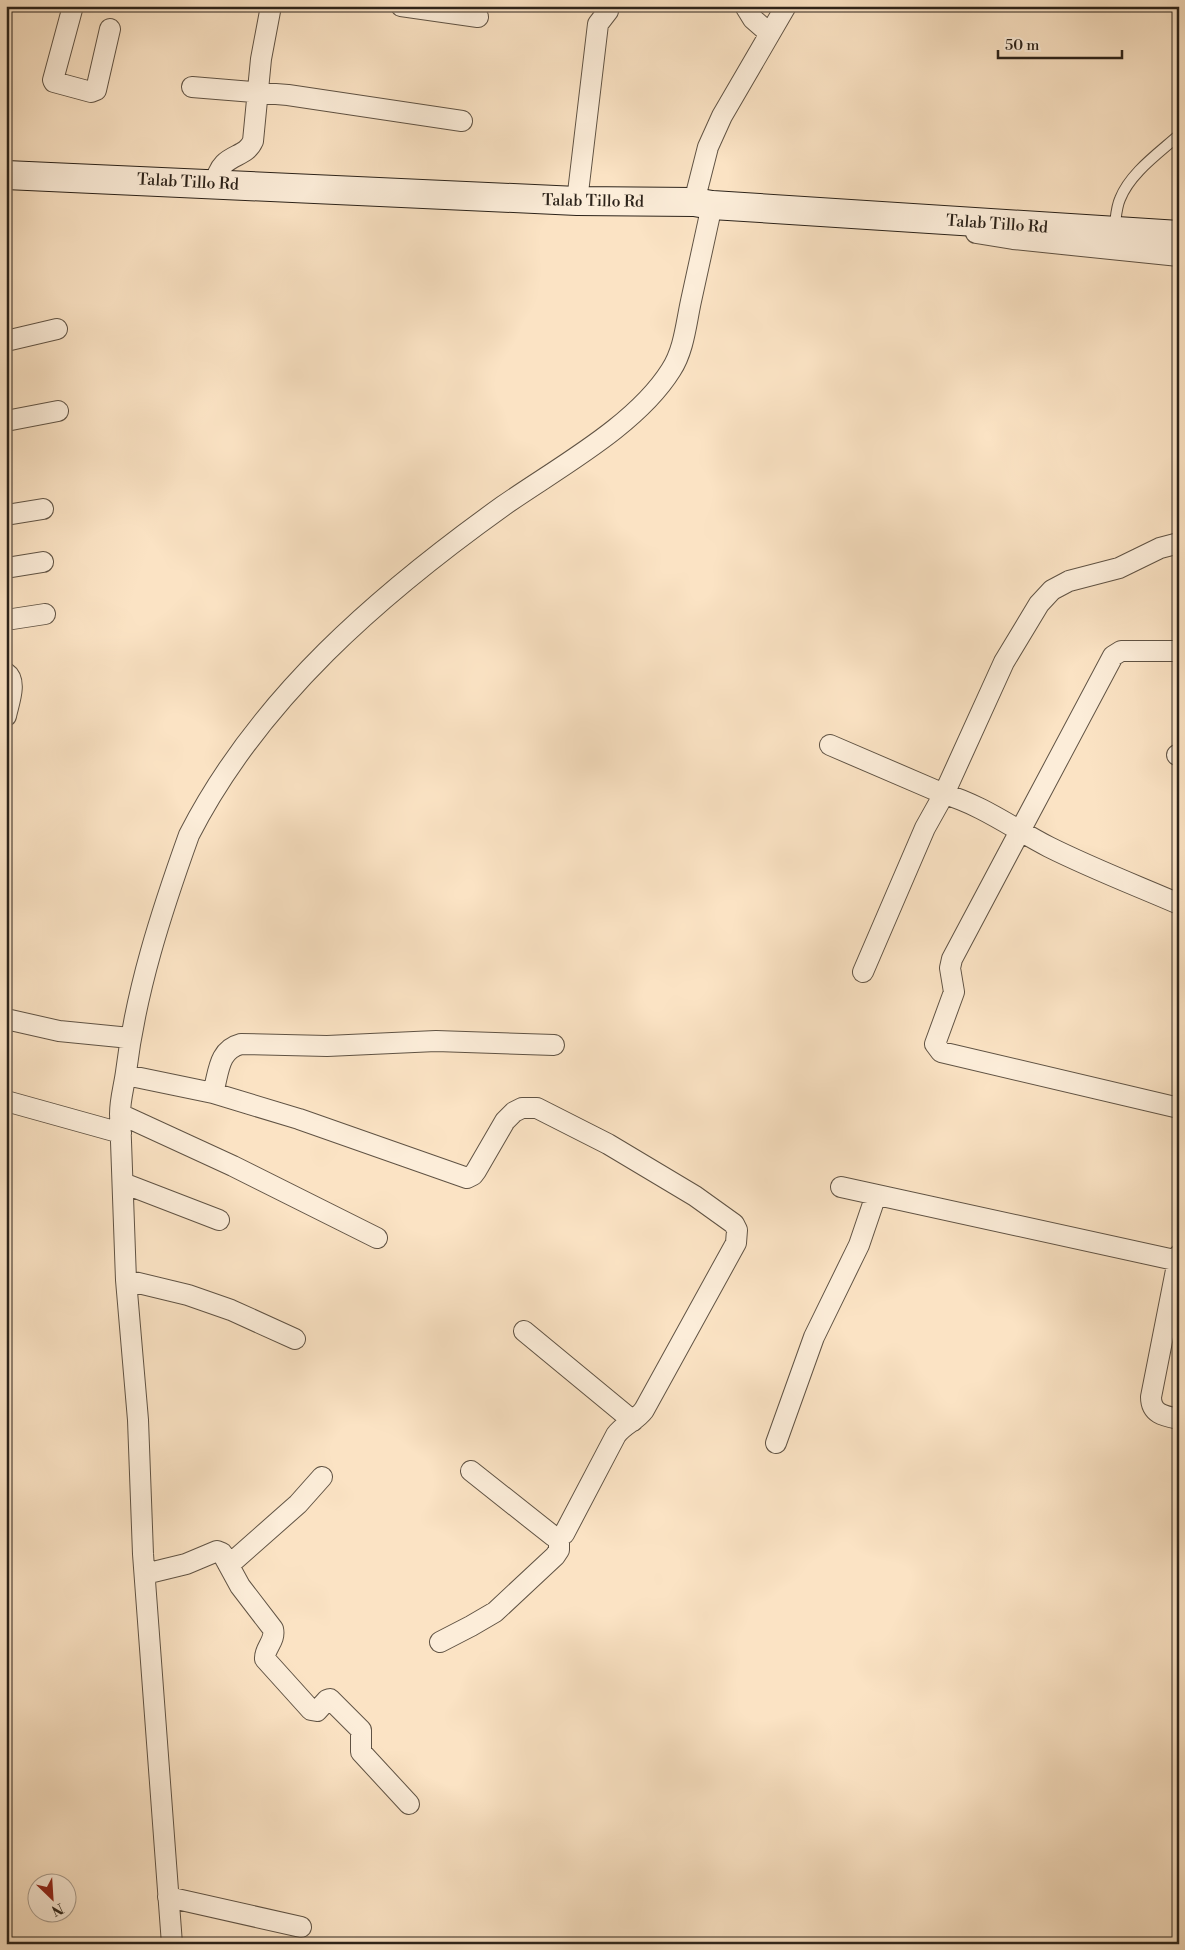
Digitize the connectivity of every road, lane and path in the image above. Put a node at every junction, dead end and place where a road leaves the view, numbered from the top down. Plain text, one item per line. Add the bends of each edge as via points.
1 (73, 6) edge
2 (271, 6) edge
3 (401, 6) edge
4 (609, 6) edge
5 (745, 6) edge
6 (786, 6) edge
7 (478, 17) dead end
8 (110, 29) dead end
9 (769, 33) junction
10 (192, 86) dead end
11 (272, 93) junction
12 (462, 121) dead end
13 (1179, 135) edge
14 (6, 175) edge
15 (215, 183) junction
16 (577, 201) junction
17 (703, 204) junction
18 (920, 219) junction
19 (1114, 231) junction
20 (1179, 235) edge
21 (1179, 256) edge
22 (57, 329) dead end
23 (6, 341) edge
24 (58, 411) dead end
25 (6, 421) edge
26 (44, 509) dead end
27 (6, 515) edge
28 (1179, 543) edge
29 (43, 562) dead end
30 (6, 568) edge
31 (45, 614) dead end
32 (6, 620) edge
33 (1179, 651) edge
34 (6, 673) edge
35 (6, 716) edge
36 (830, 745) dead end
37 (952, 796) junction
38 (1020, 831) junction
39 (1179, 904) edge
40 (863, 972) dead end
41 (6, 1019) edge
42 (130, 1038) junction
43 (554, 1045) dead end
44 (126, 1076) junction
45 (213, 1093) junction
46 (6, 1101) edge
47 (1179, 1108) edge
48 (121, 1123) junction
49 (123, 1183) junction
50 (841, 1187) dead end
51 (876, 1195) junction
52 (219, 1220) dead end
53 (377, 1238) dead end
54 (1178, 1259) edge
55 (126, 1280) junction
56 (524, 1331) dead end
57 (295, 1338) dead end
58 (1179, 1419) edge
59 (633, 1421) junction
60 (776, 1443) dead end
61 (472, 1471) dead end
62 (322, 1477) dead end
63 (559, 1536) junction
64 (229, 1565) junction
65 (145, 1574) junction
66 (440, 1642) dead end
67 (409, 1804) dead end
68 (168, 1897) junction
69 (301, 1927) dead end
70 (172, 1944) edge

1 - 8 street via 54,82 92,92 96,90
2 - 11 street via 261,59
3 - 7 street
4 - 16 street via 598,24
5 - 9 street via 753,19
6 - 9 street
9 - 17 street via 708,147
10 - 11 street
11 - 12 street
11 - 15 street via 250,148 224,164
13 - 19 lane via 1127,186 1119,201
14 - 15 main road, Talab Tillo Rd
15 - 16 main road, Talab Tillo Rd
16 - 17 main road, Talab Tillo Rd
17 - 18 main road, Talab Tillo Rd
17 - 42 street via 682,346 673,368 656,391 625,421 454,542 388,594 274,708 235,760 189,835 154,940
18 - 19 main road, Talab Tillo Rd
18 - 21 street via 978,234
19 - 20 main road, Talab Tillo Rd
22 - 23 street
24 - 25 street
26 - 27 street
28 - 37 street via 1160,548 1119,568 1069,581 1052,590 1038,604 1004,662
29 - 30 street
31 - 32 street
33 - 38 street via 1121,651 1113,656
34 - 35 street via 12,684
36 - 37 street
37 - 38 street
37 - 40 street via 925,828
38 - 39 street via 1092,867
38 - 47 street via 950,964 954,992 936,1047 941,1052
41 - 42 street via 59,1031
42 - 44 street
43 - 45 street via 436,1041 327,1046 241,1044 225,1052
44 - 45 street
44 - 48 street
45 - 59 street via 299,1119 466,1178 476,1171 505,1121 514,1112 522,1108 537,1108 616,1149 695,1196 734,1224 736,1243 644,1410
46 - 48 street
48 - 49 street
48 - 53 street via 233,1166
49 - 52 street
49 - 55 street
50 - 51 street
51 - 54 street
51 - 60 street via 859,1245 814,1337
54 - 58 street via 1151,1403 1162,1416
55 - 57 street via 188,1295
55 - 65 street via 138,1420
56 - 59 street
59 - 63 street via 616,1435 569,1527
61 - 63 street via 554,1536
62 - 64 street via 302,1500
63 - 66 street via 559,1550 555,1556 510,1598 483,1619
64 - 65 street via 217,1551 186,1564
64 - 67 street via 240,1586 272,1629 274,1637 265,1654 266,1659 311,1710 317,1711 330,1699 358,1726 362,1733 361,1752
65 - 68 street
68 - 69 street
68 - 70 street

